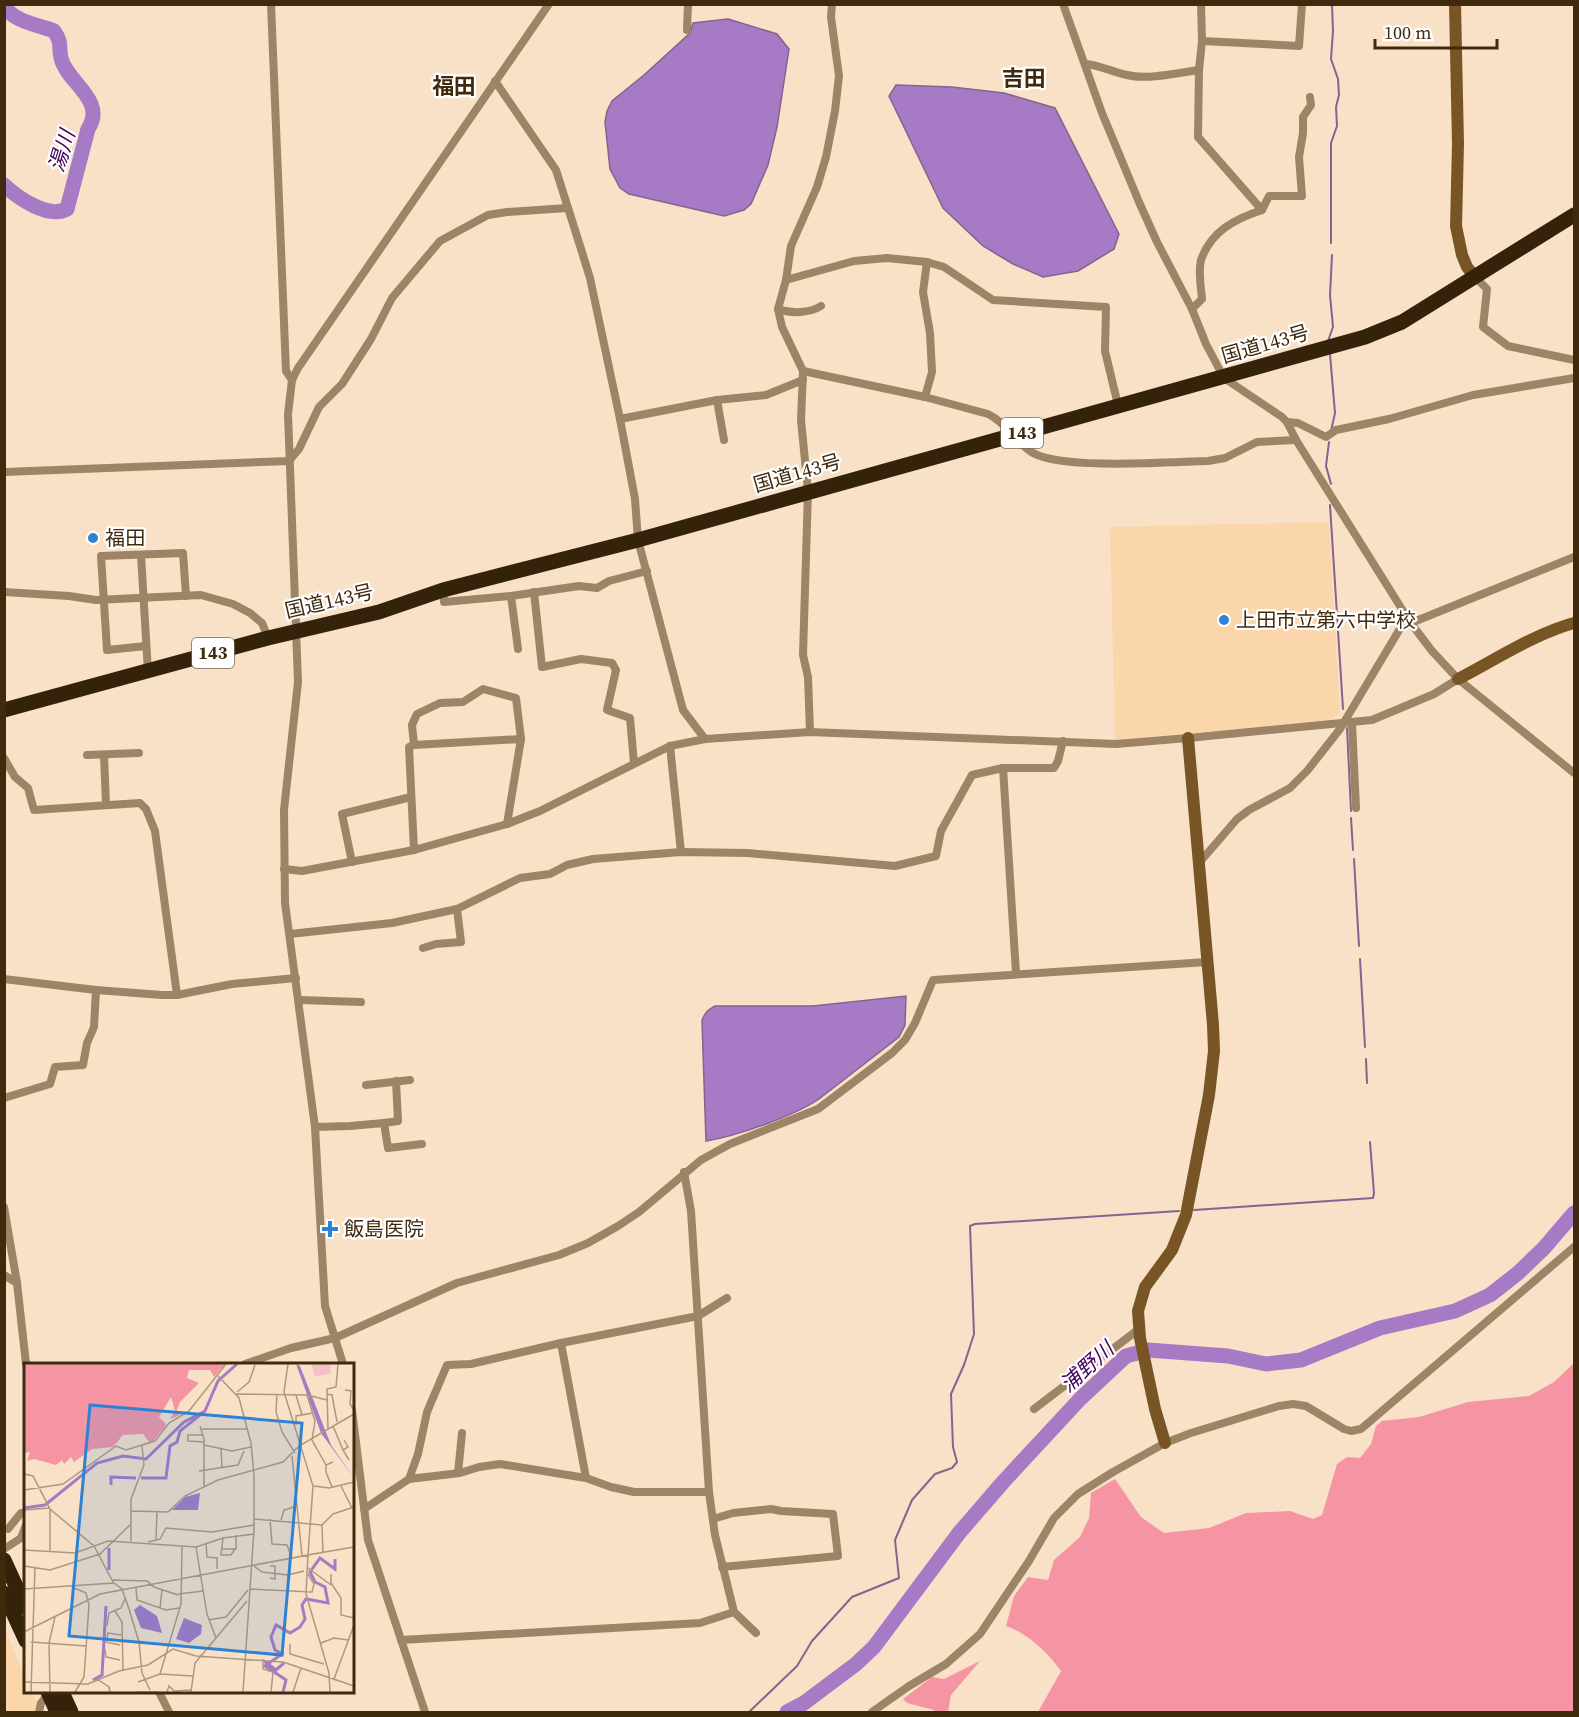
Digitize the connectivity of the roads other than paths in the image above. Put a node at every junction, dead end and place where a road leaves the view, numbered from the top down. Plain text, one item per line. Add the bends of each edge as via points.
1 (271, 4) edge
2 (549, 4) edge
3 (688, 4) edge
4 (832, 4) edge
5 (1062, 4) edge
6 (1201, 4) edge
7 (1302, 4) edge
8 (1455, 4) edge
9 (687, 30) dead end
10 (1202, 41) junction
11 (1085, 64) junction
12 (1199, 70) junction
13 (495, 81) junction
14 (1311, 97) dead end
15 (567, 208) junction
16 (1262, 210) junction
17 (1575, 215) edge
18 (927, 262) junction
19 (1475, 277) junction
20 (786, 280) junction
21 (821, 306) dead end
22 (778, 309) junction
23 (1192, 309) junction
24 (1575, 360) edge
25 (803, 376) junction
26 (1224, 378) junction
27 (1575, 378) edge
28 (292, 380) junction
29 (925, 398) junction
30 (717, 400) junction
31 (1118, 405) junction
32 (620, 419) junction
33 (1287, 422) junction
34 (1014, 435) junction
35 (724, 440) dead end
36 (1296, 440) junction
37 (289, 461) junction
38 (4, 472) edge
39 (808, 491) junction
40 (638, 540) junction
41 (141, 555) junction
42 (1575, 557) edge
43 (647, 571) junction
44 (443, 590) junction
45 (4, 592) edge
46 (534, 592) junction
47 (186, 596) junction
48 (511, 596) junction
49 (144, 598) junction
50 (103, 600) junction
51 (1410, 622) junction
52 (1575, 623) edge
53 (297, 630) junction
54 (268, 638) junction
55 (146, 646) junction
56 (518, 649) dead end
57 (148, 672) junction
58 (1458, 679) junction
59 (4, 710) edge
60 (1348, 724) junction
61 (810, 732) junction
62 (1188, 738) junction
63 (521, 739) junction
64 (705, 739) junction
65 (1063, 741) junction
66 (414, 745) junction
67 (670, 746) junction
68 (139, 753) dead end
69 (87, 755) dead end
70 (104, 755) junction
71 (4, 758) edge
72 (634, 763) junction
73 (1003, 768) junction
74 (1575, 773) edge
75 (411, 797) junction
76 (106, 805) junction
77 (1356, 808) dead end
78 (507, 824) junction
79 (414, 850) junction
80 (681, 852) junction
81 (352, 862) junction
82 (1198, 863) junction
83 (284, 869) junction
84 (457, 909) junction
85 (290, 934) junction
86 (423, 948) dead end
87 (1207, 962) junction
88 (1016, 973) junction
89 (296, 978) junction
90 (4, 979) edge
91 (96, 990) junction
92 (177, 995) junction
93 (299, 1000) junction
94 (361, 1002) dead end
95 (410, 1080) dead end
96 (396, 1082) junction
97 (366, 1085) dead end
98 (4, 1098) edge
99 (384, 1123) junction
100 (315, 1127) junction
101 (422, 1144) dead end
102 (684, 1172) junction
103 (4, 1207) edge
104 (1575, 1247) edge
105 (4, 1275) edge
106 (17, 1283) junction
107 (727, 1298) dead end
108 (698, 1316) junction
109 (1139, 1334) junction
110 (335, 1338) junction
111 (561, 1342) junction
112 (26, 1363) edge
113 (250, 1363) edge
114 (342, 1363) edge
115 (1034, 1409) dead end
116 (462, 1433) dead end
117 (354, 1434) edge
118 (1165, 1443) junction
119 (458, 1473) junction
120 (586, 1478) junction
121 (409, 1479) junction
122 (709, 1492) junction
123 (364, 1509) junction
124 (24, 1512) edge
125 (713, 1519) junction
126 (8, 1529) dead end
127 (24, 1530) edge
128 (4, 1549) edge
129 (4, 1560) edge
130 (722, 1567) junction
131 (4, 1593) edge
132 (24, 1604) edge
133 (734, 1612) junction
134 (756, 1633) dead end
135 (24, 1637) edge
136 (401, 1640) junction
137 (52, 1693) edge
138 (53, 1693) edge
139 (54, 1693) edge
140 (159, 1693) edge
141 (39, 1713) edge
142 (57, 1713) edge
143 (71, 1713) edge
144 (169, 1713) edge
145 (425, 1713) edge
146 (872, 1713) edge

1 - 28 street via 286,371
2 - 13 street
3 - 9 street
4 - 20 street via 839,76 835,111 817,187 791,246
5 - 11 street
6 - 10 street
7 - 10 street via 1299,46
8 - 19 street via 1456,226 1462,255
10 - 12 street
11 - 12 street via 1129,76
11 - 23 street via 1139,202
12 - 16 street via 1198,137
13 - 15 street via 556,170
13 - 28 street
14 - 16 street via 1303,117 1299,157 1302,196 1269,196
15 - 32 street via 590,278
15 - 37 street via 488,215 440,241 392,298 371,339 342,384 319,407
16 - 23 street via 1238,218 1213,237 1201,260 1202,299
17 - 19 highway, 国道143号 / 143
18 - 20 street via 886,258 854,261
18 - 29 street via 923,292 932,372
18 - 31 street via 944,267 993,300 1106,307 1105,351
19 - 24 street via 1487,289 1483,327 1508,346
19 - 26 highway, 国道143号 / 143 via 1383,331
20 - 22 street
21 - 22 street via 803,312
22 - 25 street
23 - 26 street
25 - 29 street
25 - 30 street via 766,395
25 - 39 street via 801,420
26 - 31 highway, 国道143号 / 143
26 - 33 street
27 - 33 street via 1473,395 1336,430 1326,437 1298,423
28 - 37 street
29 - 34 street via 998,418
30 - 32 street
30 - 35 street
31 - 34 highway, 国道143号 / 143
32 - 40 street
33 - 36 street
34 - 36 street via 1043,458 1102,463 1208,461 1225,458 1257,442
34 - 39 highway, 国道143号 / 143
36 - 51 street
37 - 38 street
37 - 53 street
39 - 40 highway, 国道143号 / 143
39 - 61 street via 803,655
40 - 43 street
40 - 44 highway, 国道143号 / 143
41 - 47 street via 183,553
41 - 49 street
41 - 50 street via 101,556
42 - 51 street
43 - 46 street via 597,588 579,586
43 - 64 street via 683,710
44 - 48 street via 444,602
44 - 53 highway, 国道143号 / 143 via 379,612
45 - 50 street
46 - 48 street
46 - 72 street via 542,667 581,659 612,663 616,670 607,710 630,718
47 - 49 street
47 - 54 street via 201,595 233,604 262,623
48 - 56 street
49 - 50 street
49 - 55 street
50 - 55 street via 107,650
51 - 58 street
51 - 60 street via 1401,627
52 - 58 street
53 - 54 highway, 国道143号 / 143
53 - 83 street via 298,682 284,810
54 - 57 highway, 国道143号 / 143
55 - 57 street
57 - 59 highway, 国道143号 / 143
58 - 60 street via 1424,699 1372,720
58 - 74 street
60 - 62 street
60 - 77 street
60 - 82 street via 1299,780 1237,819
61 - 64 street
61 - 65 street
62 - 65 street via 1116,744
62 - 82 street
63 - 66 street
63 - 66 street via 516,698 483,689 464,702 440,703 417,714 412,725
63 - 78 street
64 - 67 street
65 - 73 street via 1054,768
66 - 75 street via 409,747
67 - 72 street
67 - 80 street
68 - 70 street
69 - 70 street
70 - 76 street
71 - 76 street via 15,777 28,788 34,810
72 - 78 street
73 - 80 street via 972,775 941,831 936,856 895,866 747,853
73 - 88 street
75 - 79 street
75 - 81 street via 342,814
76 - 92 street via 140,803 155,831
78 - 79 street
79 - 81 street
80 - 84 street via 567,865 550,874 520,878
81 - 83 street via 302,871
82 - 87 street
83 - 85 street
84 - 85 street via 392,923
84 - 86 street via 461,942
85 - 89 street
87 - 88 street
87 - 109 street via 1214,1051 1209,1095 1183,1226 1172,1250 1142,1293
88 - 102 street via 933,980 915,1023 892,1053 819,1109 730,1144
89 - 92 street via 232,984
89 - 93 street
90 - 91 street
91 - 92 street
91 - 98 street via 94,1027 82,1065 55,1067 50,1084
93 - 94 street
93 - 100 street
95 - 96 street
96 - 97 street
96 - 99 street via 398,1121
99 - 100 street
99 - 101 street via 388,1148
100 - 110 street via 325,1306
102 - 108 street via 691,1211
102 - 110 street via 639,1212 588,1242 559,1255 457,1283
103 - 106 street
104 - 118 street via 1361,1429 1344,1429 1306,1406 1293,1404 1236,1418
105 - 106 street
106 - 112 street
107 - 108 street
108 - 111 street
108 - 122 street
109 - 115 street
109 - 118 street
110 - 113 street
110 - 114 street
111 - 120 street
111 - 121 street via 471,1364 447,1365 427,1412
116 - 119 street
117 - 123 street
118 - 146 street via 1078,1494 1054,1518 980,1634 946,1664
119 - 120 street via 500,1464
119 - 121 street
120 - 122 street via 634,1492
121 - 123 street
122 - 125 street
123 - 136 street via 370,1548
124 - 126 street
125 - 130 street
125 - 130 street via 733,1512 771,1509 833,1514 838,1556
127 - 128 street via 21,1538
129 - 132 highway
130 - 133 street
131 - 135 highway
133 - 134 street
133 - 136 street via 700,1623
136 - 145 street
137 - 141 street via 40,1703
138 - 142 highway
139 - 143 highway
140 - 144 street

